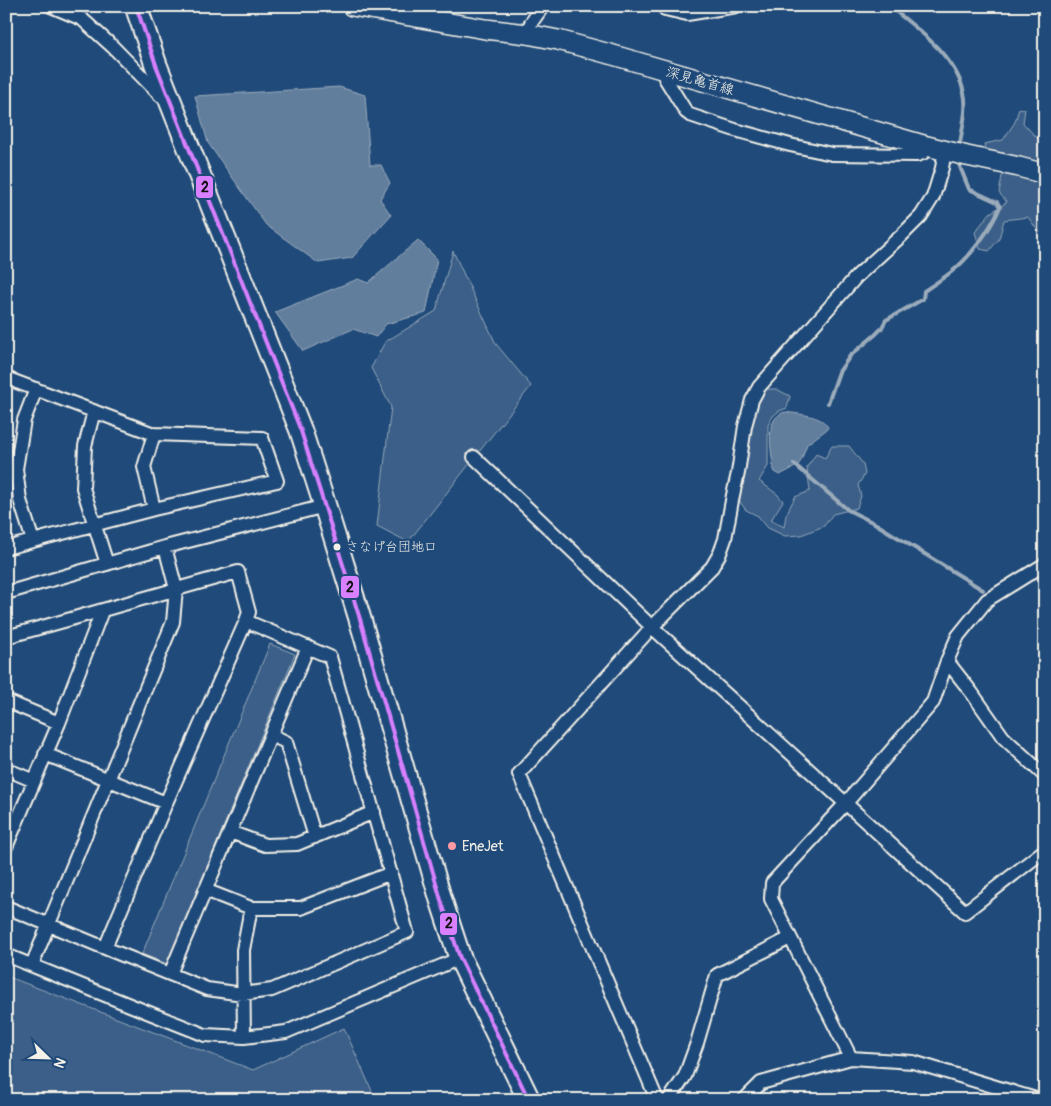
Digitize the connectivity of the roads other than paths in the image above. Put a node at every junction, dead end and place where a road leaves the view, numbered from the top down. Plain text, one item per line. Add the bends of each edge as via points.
1 (51, 6) edge
2 (136, 6) edge
3 (352, 6) edge
4 (543, 6) edge
5 (737, 6) edge
6 (662, 7) edge
7 (527, 34) junction
8 (665, 70) junction
9 (161, 96) dead end
10 (936, 148) junction
11 (1045, 174) edge
12 (6, 378) edge
13 (36, 389) junction
14 (94, 411) junction
15 (154, 434) junction
16 (474, 457) dead end
17 (325, 506) junction
18 (154, 509) junction
19 (95, 524) junction
20 (33, 541) junction
21 (165, 547) junction
22 (6, 548) edge
23 (107, 564) junction
24 (1045, 564) edge
25 (176, 589) junction
26 (6, 593) edge
27 (102, 611) junction
28 (246, 621) junction
29 (652, 627) junction
30 (6, 637) edge
31 (308, 647) junction
32 (947, 661) junction
33 (6, 701) edge
34 (59, 723) junction
35 (271, 735) junction
36 (45, 754) junction
37 (6, 769) edge
38 (1045, 776) edge
39 (108, 780) junction
40 (34, 781) junction
41 (166, 803) junction
42 (846, 803) junction
43 (374, 812) junction
44 (230, 832) junction
45 (315, 837) junction
46 (7, 842) edge
47 (1045, 850) edge
48 (391, 873) junction
49 (205, 890) junction
50 (6, 907) edge
51 (251, 908) junction
52 (48, 924) junction
53 (790, 938) junction
54 (105, 948) junction
55 (6, 955) edge
56 (460, 958) junction
57 (32, 965) junction
58 (170, 974) junction
59 (243, 994) junction
60 (244, 1037) junction
61 (851, 1058) junction
62 (529, 1100) edge
63 (658, 1100) edge
64 (669, 1100) edge
65 (744, 1100) edge
66 (1039, 1100) edge

1 - 9 street via 82,19
2 - 17 highway via 156,65 300,431
3 - 7 main road, 深見亀首線
4 - 7 street
5 - 6 street via 687,14
7 - 8 main road, 深見亀首線
8 - 10 main road, 深見亀首線
8 - 10 street via 665,78 690,116 735,130 832,154 918,155
10 - 11 main road, 深見亀首線
10 - 29 street via 942,168 933,197 922,216 857,276 759,387 745,426 720,553 712,567
12 - 13 street
13 - 14 street
13 - 20 street via 24,420 16,469 20,500
14 - 15 street
14 - 19 street via 85,446 84,488
15 - 18 street via 144,467
15 - 18 street via 262,438 276,480
16 - 29 street
17 - 21 street
17 - 56 highway
18 - 19 street
19 - 20 street
19 - 23 street
20 - 22 street
21 - 23 street
21 - 25 street
23 - 26 street
24 - 32 street via 987,600 958,636
25 - 27 street
25 - 28 street via 238,572 249,612
25 - 39 street via 173,622
27 - 30 street
27 - 34 street
28 - 31 street
28 - 41 street
29 - 42 street
29 - 63 street via 519,774
31 - 35 street
31 - 43 street via 330,658
32 - 38 street via 1003,737
32 - 42 street via 933,702
33 - 34 street
34 - 36 street
35 - 44 street
35 - 45 street via 286,742
36 - 39 street
36 - 40 street
37 - 40 street
39 - 41 street
39 - 52 street
40 - 46 street
41 - 54 street
42 - 47 street via 965,912
42 - 53 street via 772,883 771,900
43 - 45 street
43 - 48 street
44 - 45 street via 265,845 297,844
44 - 49 street
48 - 51 street via 301,908
48 - 59 street via 407,932 272,990
49 - 51 street
49 - 58 street
50 - 52 street
51 - 59 street via 243,950
52 - 54 street
52 - 57 street
53 - 61 street
53 - 64 street via 716,975 685,1076
54 - 58 street
55 - 57 street
56 - 60 street via 286,1032
56 - 62 highway
57 - 60 street via 205,1035
58 - 59 street via 207,989
59 - 60 street
61 - 65 street via 762,1083
61 - 66 street via 913,1062

